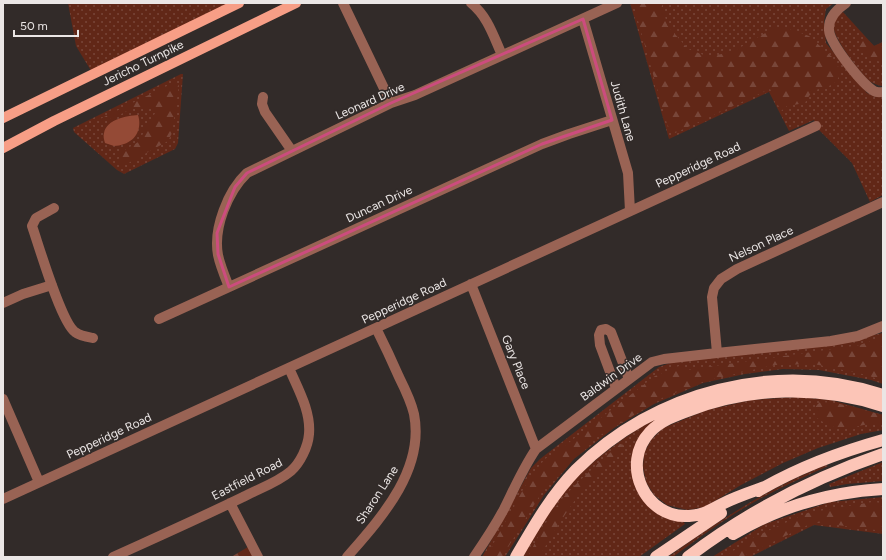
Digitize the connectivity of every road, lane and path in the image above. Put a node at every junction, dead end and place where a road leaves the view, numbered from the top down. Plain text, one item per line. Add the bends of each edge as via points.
1 (239, 3) edge
2 (296, 3) edge
3 (343, 3) edge
4 (471, 3) edge
5 (617, 3) edge
6 (846, 3) edge
7 (583, 19) junction
8 (502, 54) junction
9 (879, 92) edge
10 (263, 97) dead end
11 (391, 103) junction
12 (3, 118) edge
13 (612, 120) junction
14 (816, 126) dead end
15 (3, 148) edge
16 (292, 151) junction
17 (883, 202) edge
18 (54, 208) dead end
19 (630, 211) junction
20 (471, 284) junction
21 (52, 285) junction
22 (229, 287) junction
23 (3, 303) edge
24 (160, 319) dead end
25 (883, 326) edge
26 (376, 328) junction
27 (93, 338) dead end
28 (717, 353) junction
29 (289, 368) junction
30 (629, 379) junction
31 (616, 388) junction
32 (883, 395) edge
33 (3, 399) edge
34 (883, 406) edge
35 (883, 440) edge
36 (536, 449) junction
37 (883, 454) edge
38 (39, 482) junction
39 (765, 487) junction
40 (883, 489) edge
41 (3, 499) edge
42 (230, 503) junction
43 (113, 557) edge
44 (258, 557) edge
45 (347, 557) edge
46 (474, 557) edge
47 (516, 557) edge
48 (656, 557) edge
49 (688, 557) edge
50 (699, 557) edge

1 - 12 main road, Jericho Turnpike
2 - 15 main road, Jericho Turnpike
3 - 11 street
4 - 8 street via 485,17
5 - 7 street, Leonard Drive
6 - 9 street via 830,20 831,38 865,84
7 - 8 street, Leonard Drive
7 - 13 street, Judith Lane
8 - 11 street, Leonard Drive via 415,95
10 - 16 street via 265,112
11 - 16 street, Leonard Drive
13 - 19 street, Judith Lane via 628,173
13 - 22 street, Duncan Drive via 542,144
14 - 19 street, Pepperidge Road
16 - 22 street, Leonard Drive via 247,172 235,187 217,233 218,254
17 - 28 street, Nelson Place via 737,269 721,279 714,288 712,298
18 - 21 street via 36,218 32,226
19 - 20 street, Pepperidge Road
20 - 26 street, Pepperidge Road
20 - 36 street, Gary Place
21 - 23 street
21 - 27 street via 71,328
22 - 24 street, Duncan Drive
25 - 28 street, Baldwin Drive via 858,336 832,341
26 - 29 street, Pepperidge Road
26 - 45 street, Sharon Lane via 408,396 414,414 416,438 406,476 381,516
28 - 30 street, Baldwin Drive via 655,361
29 - 38 street, Pepperidge Road
29 - 42 street, Eastfield Road via 309,419 309,435 303,455 283,477
30 - 31 street, Baldwin Drive
30 - 31 street via 611,332 601,330 600,345
31 - 36 street, Baldwin Drive
32 - 47 highway via 838,384 789,380 729,387 682,401 625,430 588,459 550,501
33 - 38 street
34 - 39 highway via 850,397 811,392 741,396 703,405 664,422 647,436 638,455 638,476 643,490 656,505 673,514 689,516 706,513
35 - 39 highway via 821,461
36 - 46 street, Baldwin Drive via 488,537
37 - 49 highway via 783,497 727,529
38 - 41 street, Pepperidge Road
39 - 48 highway via 711,519
40 - 50 highway via 837,494 798,505 737,532
42 - 43 street, Eastfield Road
42 - 44 street

